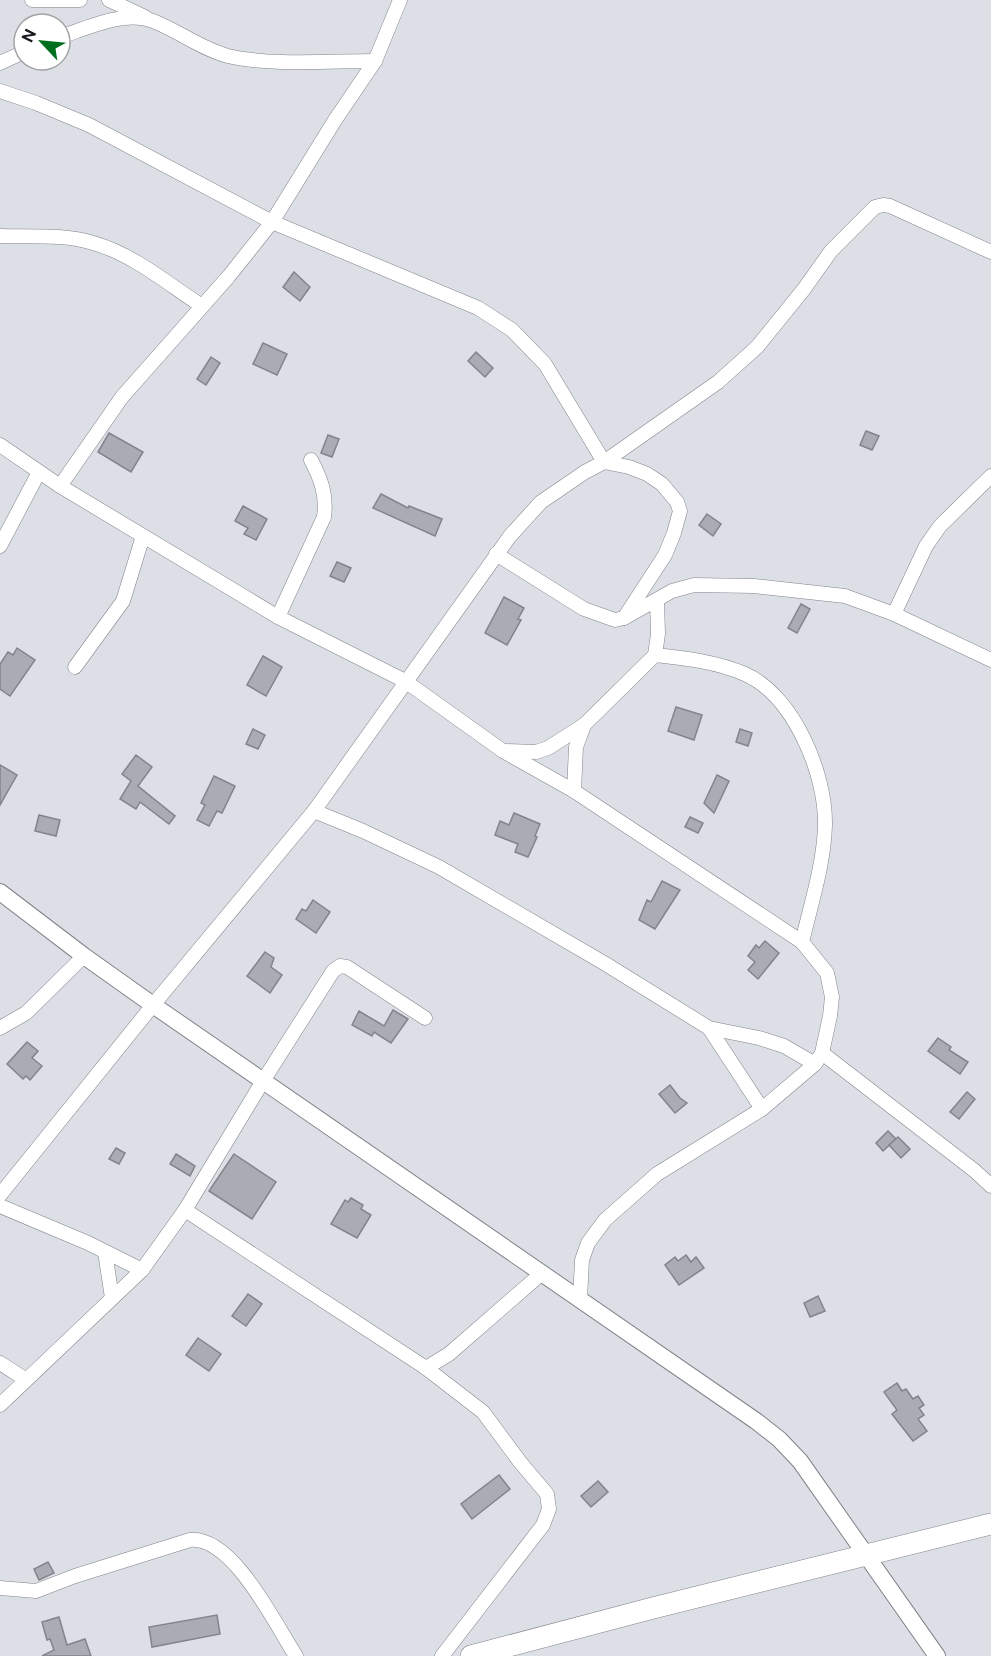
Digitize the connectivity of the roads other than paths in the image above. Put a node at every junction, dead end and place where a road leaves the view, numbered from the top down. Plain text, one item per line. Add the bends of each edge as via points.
1 (32, 0) edge
2 (80, 0) edge
3 (109, 0) edge
4 (400, 0) edge
5 (152, 20) junction
6 (72, 33) edge
7 (375, 61) junction
8 (0, 91) edge
9 (272, 222) junction
10 (0, 236) edge
11 (991, 252) edge
12 (202, 306) junction
13 (0, 446) edge
14 (311, 460) dead end
15 (604, 462) junction
16 (39, 472) junction
17 (991, 476) edge
18 (60, 486) junction
19 (143, 536) junction
20 (0, 546) edge
21 (496, 554) junction
22 (657, 600) junction
23 (894, 614) junction
24 (278, 616) junction
25 (624, 618) junction
26 (655, 655) junction
27 (991, 660) edge
28 (75, 667) dead end
29 (405, 681) junction
30 (584, 725) junction
31 (503, 751) junction
32 (574, 791) junction
33 (314, 811) junction
34 (0, 892) edge
35 (802, 942) junction
36 (84, 956) junction
37 (153, 1005) junction
38 (425, 1018) dead end
39 (0, 1028) edge
40 (709, 1028) junction
41 (818, 1058) junction
42 (263, 1081) junction
43 (762, 1109) junction
44 (991, 1186) edge
45 (0, 1195) edge
46 (0, 1206) edge
47 (185, 1210) junction
48 (105, 1252) junction
49 (142, 1270) junction
50 (542, 1273) junction
51 (112, 1298) junction
52 (580, 1299) junction
53 (0, 1363) edge
54 (426, 1368) junction
55 (25, 1379) junction
56 (0, 1405) edge
57 (991, 1524) edge
58 (867, 1555) junction
59 (0, 1588) edge
60 (296, 1656) edge
61 (442, 1656) edge
62 (471, 1656) edge
63 (937, 1656) edge

1 - 2 street
3 - 5 street
4 - 7 street
5 - 6 street via 108,21
5 - 7 street via 201,46 235,57
7 - 9 street
8 - 9 street via 89,125
9 - 12 street
9 - 15 street via 478,308 512,330 545,364
10 - 12 street via 93,243 128,258
11 - 15 street via 890,206 875,207 831,251 758,347 718,382
12 - 18 street via 122,397
13 - 16 street
14 - 24 street via 321,480 326,502 324,517
15 - 21 street via 541,502
15 - 25 street via 647,474 662,484 680,510 665,555
16 - 18 street
16 - 20 street
17 - 23 street via 940,526 926,546
18 - 19 street
19 - 24 street
19 - 28 street via 123,601
21 - 25 street via 584,609 615,620
21 - 29 street
22 - 23 street via 694,585 754,586 845,596
22 - 25 street
22 - 26 street
23 - 27 street
24 - 29 street
26 - 30 street
26 - 35 street via 746,675 764,685 783,705 804,737 818,777 825,824 818,876
29 - 31 street
29 - 33 street
30 - 31 street via 536,752
30 - 32 street via 576,747
31 - 32 street
32 - 35 street
33 - 37 street
33 - 40 street via 439,867
34 - 36 street
35 - 41 street via 827,973 832,997
36 - 37 street
36 - 39 street via 26,1013
37 - 42 street
37 - 45 street
38 - 42 street via 340,966 333,971
40 - 41 street via 759,1038
40 - 43 street
41 - 43 street
41 - 44 street
42 - 47 street
42 - 50 street
43 - 52 street via 657,1174 605,1220 588,1243 582,1260
46 - 48 street
47 - 49 street
47 - 54 street
48 - 49 street
48 - 51 street
49 - 51 street
50 - 52 street
50 - 54 street via 466,1340
51 - 55 street
52 - 58 street via 779,1439 800,1461
53 - 55 street
54 - 61 street via 483,1412 547,1494 549,1509 543,1525
55 - 56 street
57 - 58 main road
58 - 62 main road
58 - 63 street
59 - 60 street via 36,1591 200,1539 211,1543 245,1575

